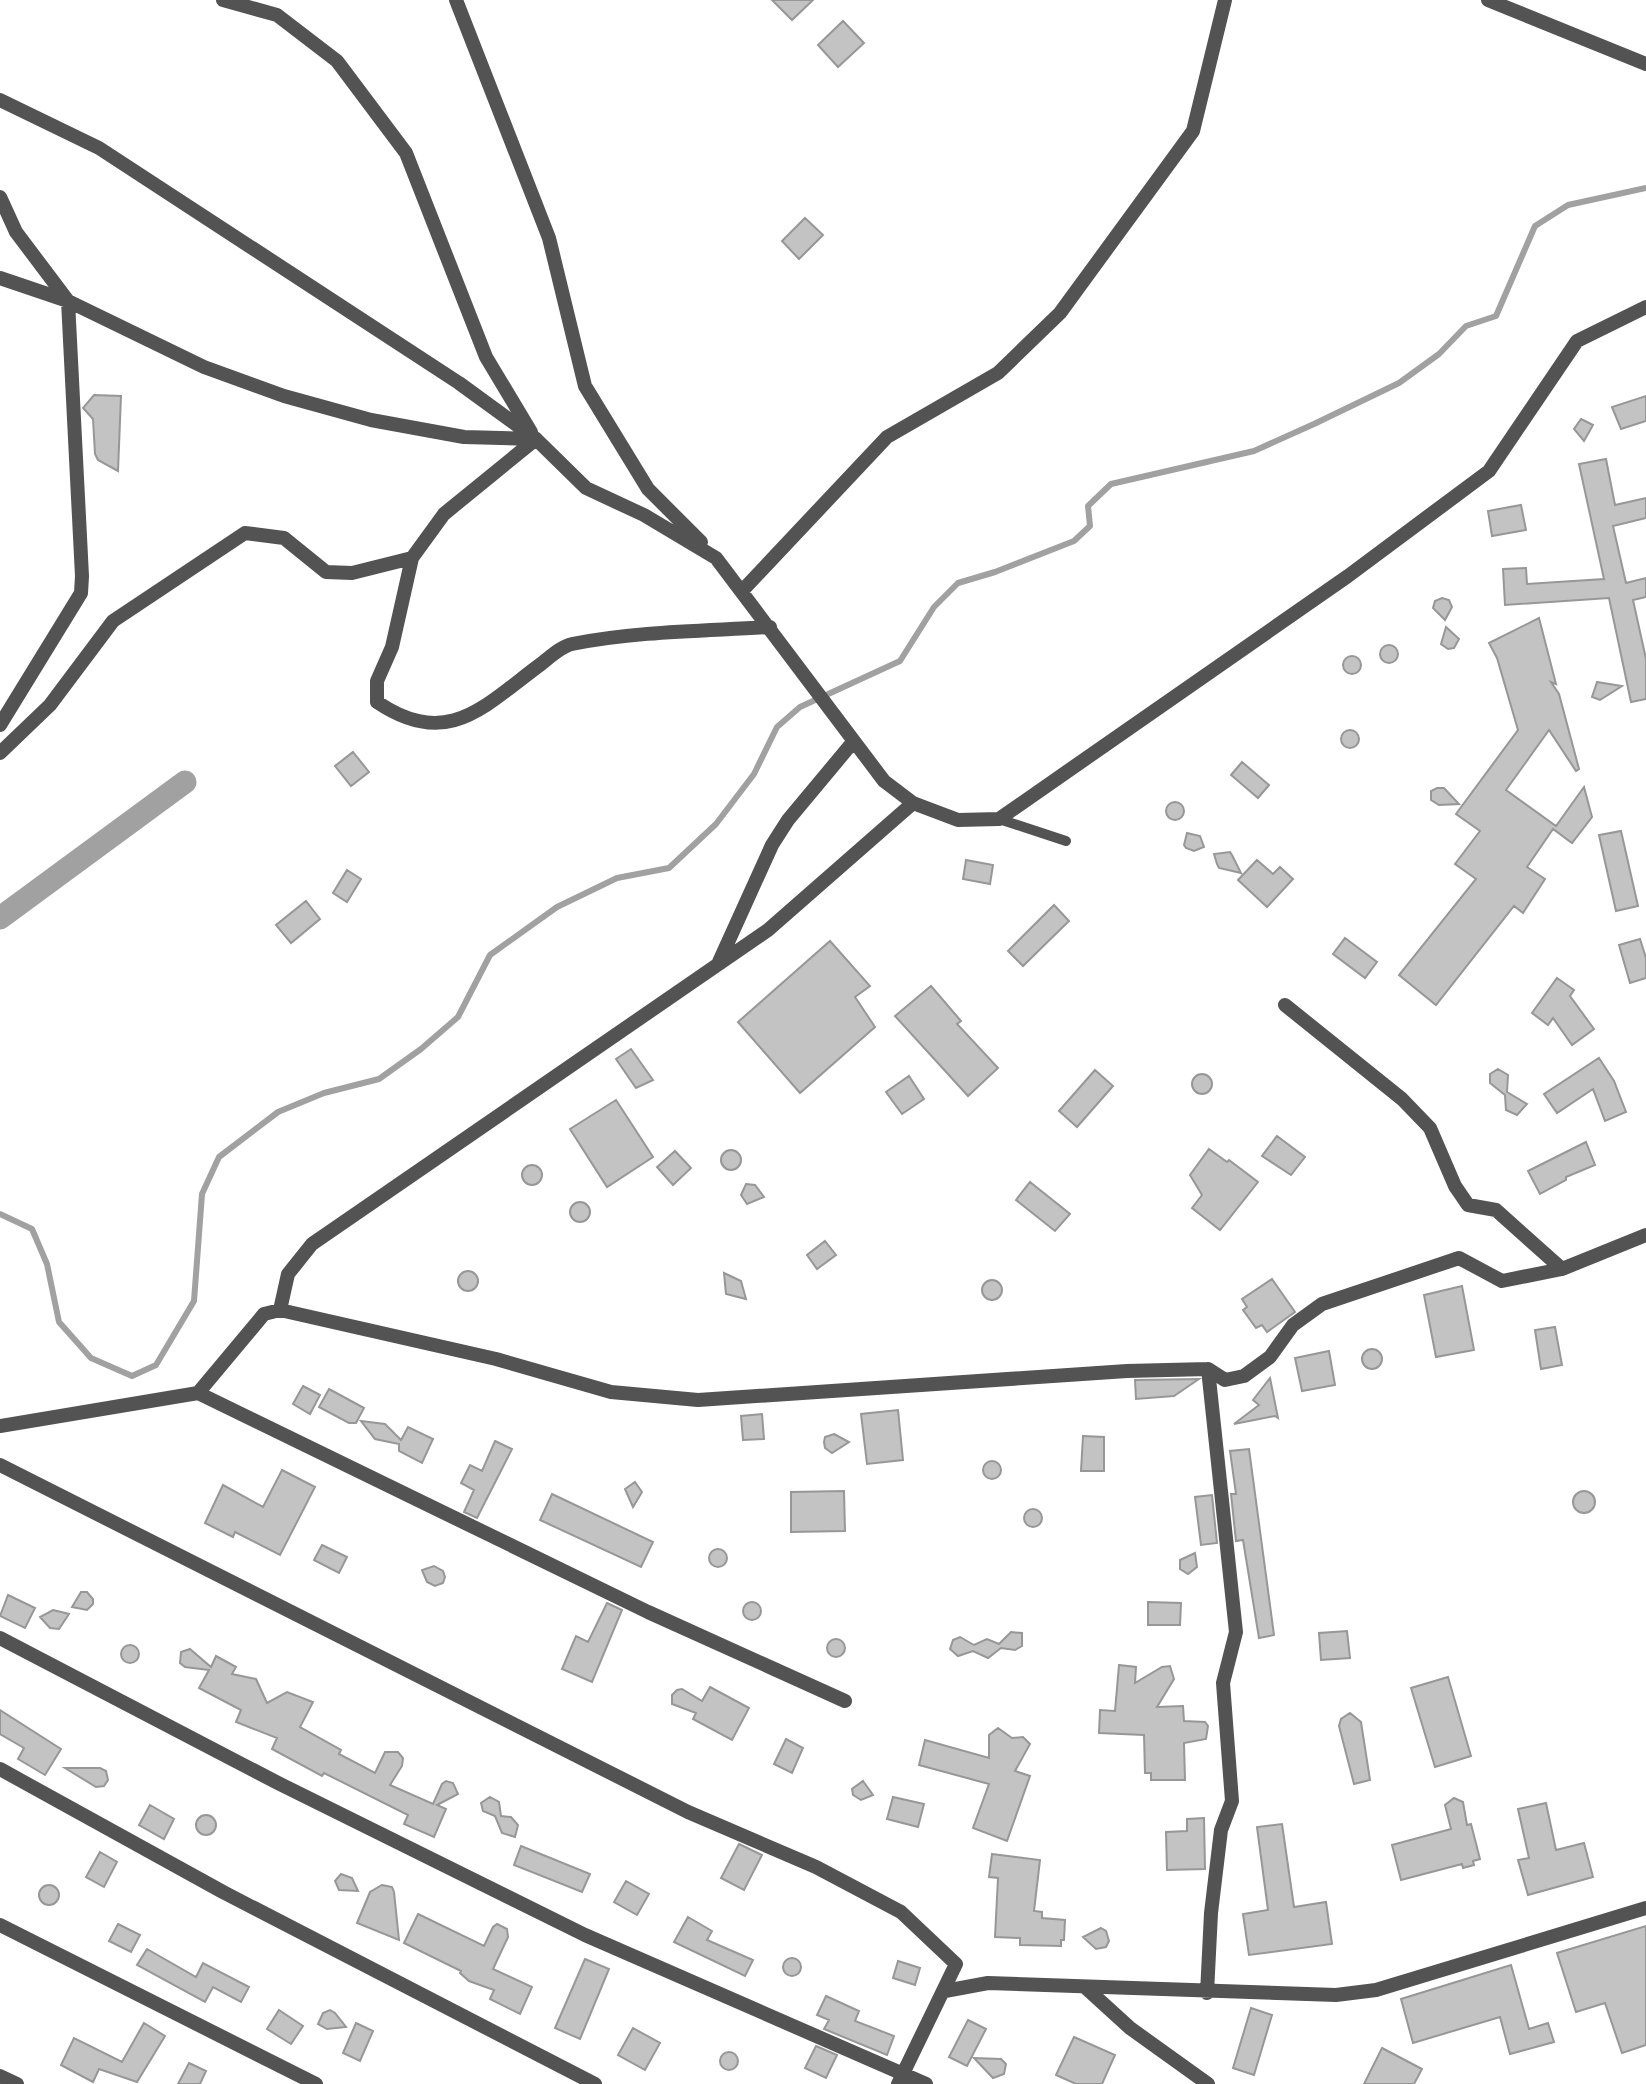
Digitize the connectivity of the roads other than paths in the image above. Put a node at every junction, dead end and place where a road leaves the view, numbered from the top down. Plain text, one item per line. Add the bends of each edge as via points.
1 (222, 0) edge
2 (1225, 0) edge
3 (1488, 0) edge
4 (456, 3) edge
5 (1646, 64) edge
6 (0, 100) edge
7 (0, 197) edge
8 (0, 278) edge
9 (68, 301) junction
10 (1646, 307) edge
11 (536, 439) junction
12 (412, 558) junction
13 (716, 558) junction
14 (742, 591) junction
15 (770, 627) junction
16 (0, 725) edge
17 (853, 742) junction
18 (0, 753) edge
19 (914, 803) junction
20 (999, 819) junction
21 (1066, 841) dead end
22 (719, 964) junction
23 (1284, 1005) dead end
24 (1646, 1235) edge
25 (1562, 1269) junction
26 (280, 1310) junction
27 (1208, 1368) junction
28 (198, 1393) junction
29 (0, 1426) edge
30 (0, 1465) edge
31 (0, 1638) edge
32 (845, 1701) dead end
33 (0, 1769) edge
34 (1646, 1908) edge
35 (0, 1925) edge
36 (1085, 1987) junction
37 (945, 1991) junction
38 (1207, 1993) junction
39 (0, 2076) edge
40 (900, 2079) edge
41 (17, 2084) edge
42 (316, 2084) edge
43 (595, 2084) edge
44 (926, 2084) edge
45 (1209, 2084) edge

1 - 11 street via 278,15 337,61 406,153 486,357
2 - 14 street via 1193,131 1060,313 998,373 887,437
3 - 5 street
4 - 13 street via 549,238 585,386 648,489
6 - 11 street via 99,148 459,383
7 - 9 street via 16,232
8 - 9 street
9 - 11 street via 204,366 284,396 371,420 464,437
9 - 16 street via 81,593
10 - 20 street via 1577,341 1489,471 1348,576
11 - 12 street via 444,514
11 - 13 street via 586,488 644,515
12 - 15 street via 392,648 377,681 377,702 402,719 437,725 475,713 569,644
12 - 18 street via 352,573 326,572 284,538 245,533 113,621 50,705
13 - 14 street
14 - 15 street
15 - 17 street
17 - 19 street via 884,781
17 - 22 street via 772,845
19 - 20 street via 958,820
19 - 22 street via 768,930
20 - 21 lane
22 - 26 street via 312,1244 288,1274
23 - 25 street via 1402,1099 1430,1128 1468,1205 1496,1210
24 - 25 street
25 - 27 street via 1502,1280 1459,1258 1322,1304 1293,1325 1270,1357 1244,1376 1225,1380
26 - 27 street via 496,1359 611,1392 698,1400
26 - 28 street via 264,1314
27 - 38 street via 1236,1632 1223,1683 1232,1801 1221,1830
28 - 29 street
28 - 32 street via 649,1612
30 - 37 street via 688,1812 816,1867 901,1912 956,1964
31 - 40 street via 585,1935
33 - 43 street via 223,1892
34 - 38 street via 1377,1990 1336,1995
35 - 42 street
36 - 37 street via 988,1983
36 - 38 street
36 - 45 street via 1130,2028
37 - 40 street
39 - 41 street
40 - 44 street

